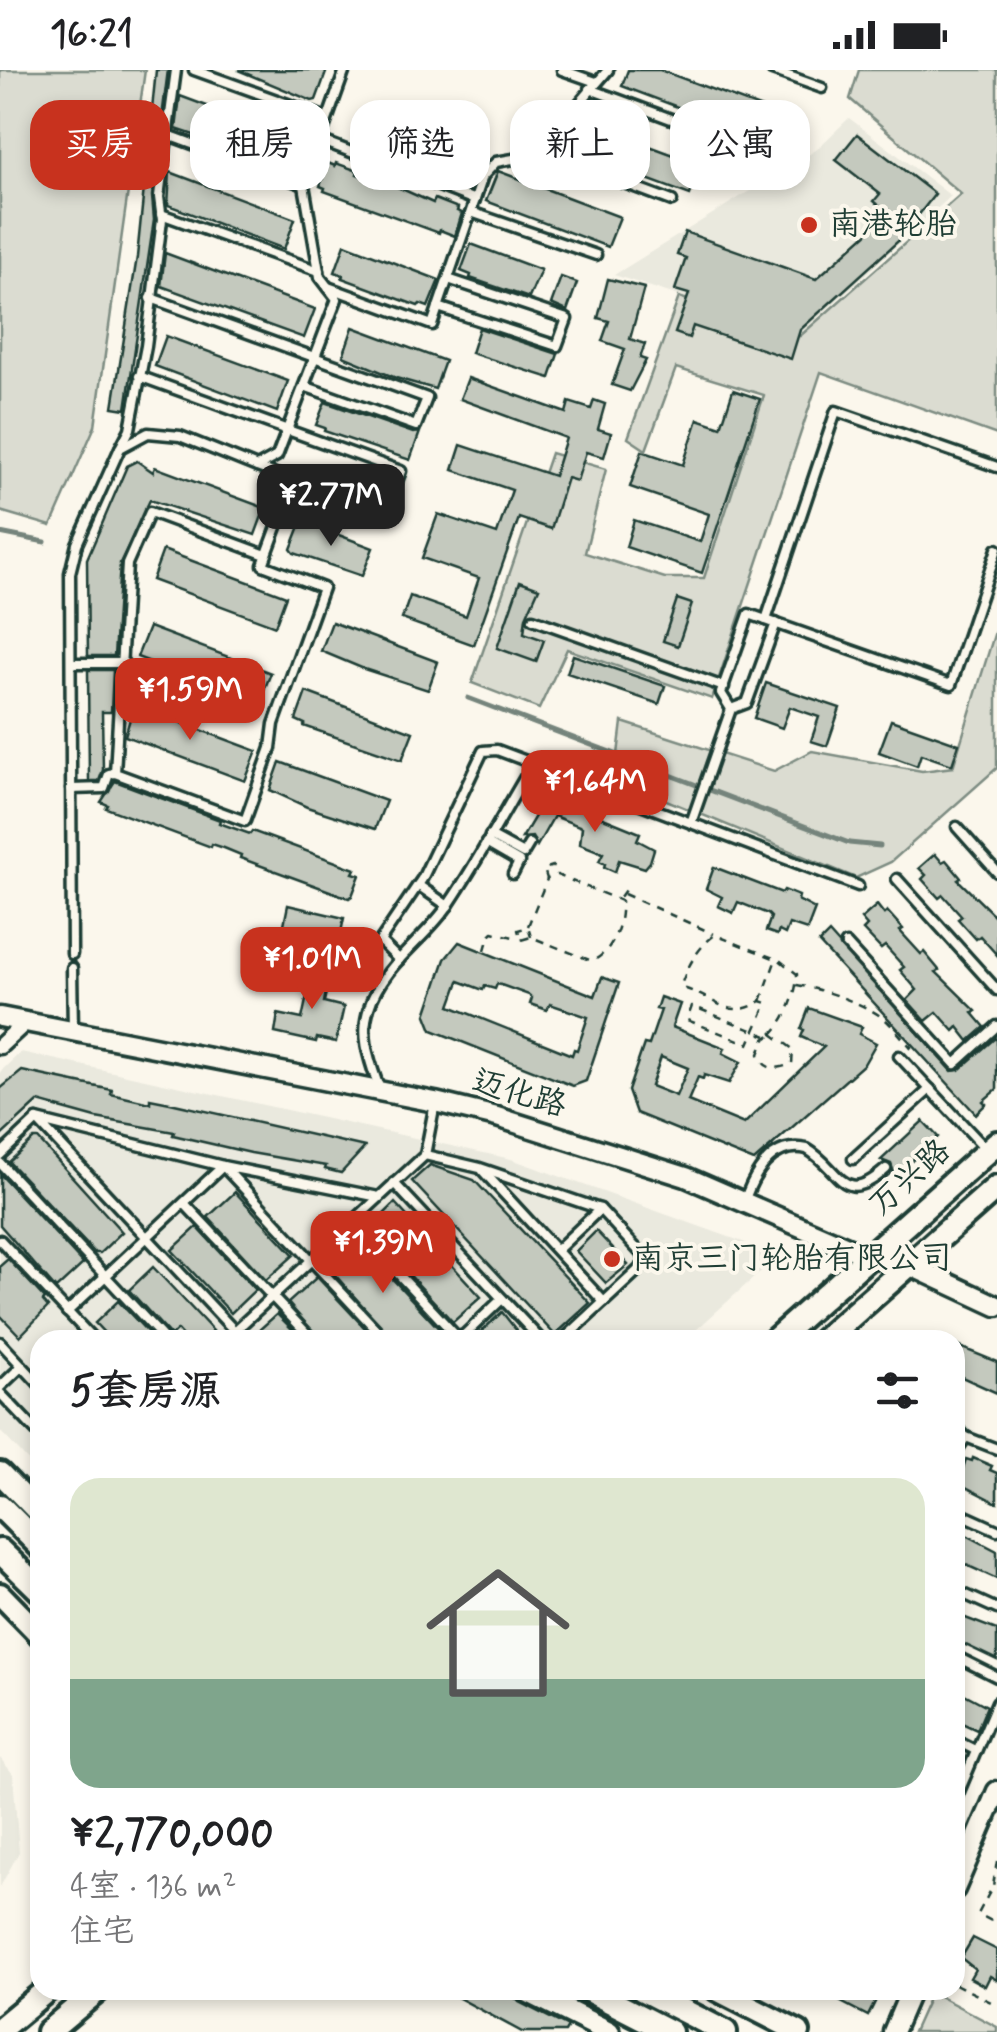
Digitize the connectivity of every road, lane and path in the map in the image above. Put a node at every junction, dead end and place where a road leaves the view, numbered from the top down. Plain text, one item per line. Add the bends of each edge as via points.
1 (176, 70) edge
2 (194, 70) edge
3 (344, 70) edge
4 (562, 70) edge
5 (608, 70) edge
6 (772, 70) edge
7 (593, 86) junction
8 (822, 88) dead end
9 (277, 100) edge
10 (581, 100) edge
11 (330, 110) edge
12 (670, 116) edge
13 (170, 119) edge
14 (330, 144) edge
15 (510, 159) edge
16 (161, 190) edge
17 (305, 190) edge
18 (642, 190) edge
19 (475, 200) junction
20 (672, 201) dead end
21 (471, 212) junction
22 (161, 214) junction
23 (596, 255) dead end
24 (319, 272) junction
25 (448, 280) junction
26 (328, 288) junction
27 (151, 298) junction
28 (438, 308) junction
29 (316, 356) junction
30 (139, 376) junction
31 (304, 386) junction
32 (288, 429) junction
33 (120, 448) junction
34 (997, 466) edge
35 (257, 467) junction
36 (294, 481) junction
37 (997, 549) edge
38 (266, 555) junction
39 (533, 619) dead end
40 (766, 620) junction
41 (776, 623) junction
42 (124, 663) junction
43 (71, 664) junction
44 (724, 687) junction
45 (732, 709) junction
46 (115, 773) junction
47 (525, 777) dead end
48 (71, 788) junction
49 (691, 823) junction
50 (957, 826) dead end
51 (488, 840) junction
52 (528, 844) dead end
53 (521, 858) junction
54 (997, 872) edge
55 (513, 874) dead end
56 (557, 875) junction
57 (547, 878) junction
58 (897, 879) dead end
59 (418, 885) junction
60 (627, 886) dead end
61 (858, 886) dead end
62 (624, 894) junction
63 (618, 898) junction
64 (448, 906) junction
65 (528, 927) junction
66 (715, 935) junction
67 (531, 937) junction
68 (518, 938) junction
69 (846, 944) dead end
70 (485, 950) dead end
71 (72, 954) dead end
72 (776, 958) junction
73 (399, 960) junction
74 (72, 968) dead end
75 (797, 985) junction
76 (997, 990) edge
77 (761, 1000) junction
78 (0, 1017) edge
79 (26, 1022) junction
80 (997, 1026) edge
81 (73, 1030) junction
82 (754, 1031) junction
83 (770, 1036) junction
84 (0, 1046) edge
85 (900, 1056) joint
86 (930, 1090) junction
87 (380, 1091) junction
88 (435, 1102) junction
89 (37, 1120) junction
90 (992, 1147) edge
91 (425, 1154) junction
92 (0, 1155) edge
93 (853, 1159) dead end
94 (0, 1163) edge
95 (223, 1166) junction
96 (480, 1168) junction
97 (886, 1169) dead end
98 (394, 1183) junction
99 (997, 1187) edge
100 (379, 1197) junction
101 (184, 1202) junction
102 (744, 1202) junction
103 (600, 1209) junction
104 (351, 1224) junction
105 (147, 1237) junction
106 (0, 1240) edge
107 (556, 1250) junction
108 (870, 1256) junction
109 (311, 1260) junction
110 (908, 1265) junction
111 (106, 1276) junction
112 (272, 1296) junction
113 (502, 1299) junction
114 (604, 1302) junction
115 (997, 1306) edge
116 (68, 1312) junction
117 (85, 1330) edge
118 (156, 1330) edge
119 (234, 1330) edge
120 (236, 1330) edge
121 (304, 1330) edge
122 (377, 1330) edge
123 (450, 1330) edge
124 (469, 1330) edge
125 (531, 1330) edge
126 (574, 1330) edge
127 (787, 1330) edge
128 (835, 1330) edge
129 (0, 1342) edge
130 (4, 1354) edge
131 (22, 1366) junction
132 (30, 1374) edge
133 (0, 1390) edge
134 (30, 1424) edge
135 (966, 1437) edge
136 (997, 1449) edge
137 (0, 1473) edge
138 (30, 1504) edge
139 (0, 1506) edge
140 (965, 1516) edge
141 (997, 1530) edge
142 (30, 1536) edge
143 (0, 1551) edge
144 (30, 1580) edge
145 (0, 1594) edge
146 (965, 1595) edge
147 (997, 1609) edge
148 (30, 1624) edge
149 (965, 1661) edge
150 (997, 1677) edge
151 (997, 1702) edge
152 (965, 1745) edge
153 (975, 1750) junction
154 (965, 1776) edge
155 (997, 1791) edge
156 (997, 1860) edge
157 (965, 1866) edge
158 (997, 1924) edge
159 (965, 1989) edge
160 (35, 2000) edge
161 (86, 2000) edge
162 (546, 2000) edge
163 (608, 2000) edge
164 (663, 2000) edge
165 (736, 2000) edge
166 (907, 2000) edge
167 (997, 2005) edge
168 (0, 2029) edge
169 (48, 2032) edge
170 (609, 2032) edge
171 (670, 2032) edge
172 (725, 2032) edge
173 (799, 2032) edge
174 (893, 2032) edge

1 - 13 lane
2 - 9 lane
3 - 11 lane
4 - 7 lane
5 - 7 lane
6 - 8 lane
7 - 10 lane
7 - 12 lane
14 - 19 lane
15 - 19 lane via 496,162 483,176
16 - 22 lane
17 - 24 lane
18 - 20 lane
19 - 21 lane
21 - 23 lane
21 - 25 lane
22 - 24 lane
22 - 27 lane
24 - 26 lane
25 - 28 lane
25 - 28 lane via 567,319 558,346
26 - 28 lane via 432,325
26 - 29 lane via 337,300
27 - 29 lane
27 - 30 lane
29 - 31 lane
29 - 31 lane via 426,398 416,426
30 - 32 lane
30 - 33 lane
31 - 32 lane
32 - 35 lane via 277,456
32 - 36 lane via 401,471 384,516
33 - 35 lane via 148,433 180,436
33 - 43 lane via 70,572
34 - 40 lane via 836,412
35 - 36 lane
36 - 38 lane
37 - 41 lane via 951,685
38 - 42 lane via 150,512 128,564
38 - 46 lane via 262,565 323,588 245,821
39 - 44 lane
40 - 41 lane
40 - 44 lane via 749,614
41 - 45 lane via 748,704
42 - 43 lane
42 - 46 lane
43 - 48 lane
44 - 45 lane
45 - 49 lane
46 - 48 lane via 108,774 104,788
47 - 51 lane
48 - 71 lane
49 - 59 lane via 498,750 483,751
49 - 61 lane
50 - 54 lane
51 - 53 lane
51 - 64 lane
52 - 53 lane
53 - 55 lane
56 - 57 path
56 - 57 path via 550,865 543,872
56 - 63 path
57 - 65 path
58 - 76 lane
59 - 64 lane
59 - 73 lane via 380,941
60 - 62 path
62 - 63 path
62 - 66 path
63 - 67 path via 620,920 600,958 592,961
64 - 73 lane
65 - 67 path
65 - 68 path via 518,930
66 - 72 path
66 - 77 path via 698,950 682,985 733,1010
67 - 68 path
68 - 70 path via 494,932
69 - 80 lane via 955,1064
72 - 75 path via 797,974
72 - 77 path
73 - 87 lane via 369,1006 364,1028
74 - 81 lane
75 - 83 path
75 - 85 path via 887,1021 911,1047
77 - 82 path via 767,1003
78 - 79 street, 迈化路
79 - 81 street, 迈化路
79 - 84 street
81 - 87 street, 迈化路
82 - 82 path via 692,1006 687,1020 750,1044
82 - 83 path
83 - 83 path via 761,1060 776,1069 792,1064 794,1049
85 - 86 lane
86 - 90 lane
86 - 93 lane
87 - 88 street, 迈化路
88 - 91 lane
88 - 102 street, 迈化路 via 686,1177
89 - 92 lane
89 - 95 lane
89 - 105 lane
90 - 108 main road, 万兴路
91 - 96 lane
91 - 98 lane
94 - 111 lane
95 - 100 lane
95 - 101 lane
95 - 109 lane
96 - 103 lane
96 - 107 lane
97 - 102 lane via 852,1186 814,1153 786,1148 754,1172
98 - 100 lane
98 - 113 lane
99 - 110 main road, 万兴路
100 - 104 lane
101 - 105 lane
101 - 112 lane
102 - 108 street, 迈化路
103 - 107 lane
103 - 114 lane via 648,1261
104 - 109 lane
104 - 123 lane
105 - 111 lane
105 - 119 lane
106 - 116 lane
107 - 114 lane
108 - 110 street, 迈化路
108 - 127 main road, 万兴路
109 - 112 lane
109 - 122 lane
110 - 115 street, 迈化路
110 - 128 main road, 万兴路
111 - 116 lane
111 - 118 lane
112 - 120 lane
112 - 121 lane
113 - 124 lane
113 - 125 lane
114 - 126 lane
116 - 117 lane
129 - 130 lane
130 - 131 lane
131 - 132 lane
131 - 133 lane
133 - 134 lane
135 - 136 lane
137 - 138 main road
139 - 142 main road
140 - 141 lane
143 - 144 main road
145 - 148 main road
146 - 147 lane
149 - 150 lane
151 - 153 lane
152 - 153 lane
153 - 154 lane
155 - 157 street
156 - 158 path via 978,1914
159 - 167 path
160 - 168 main road
161 - 169 main road
162 - 170 main road
163 - 171 main road
164 - 172 main road
165 - 173 main road
166 - 174 street

